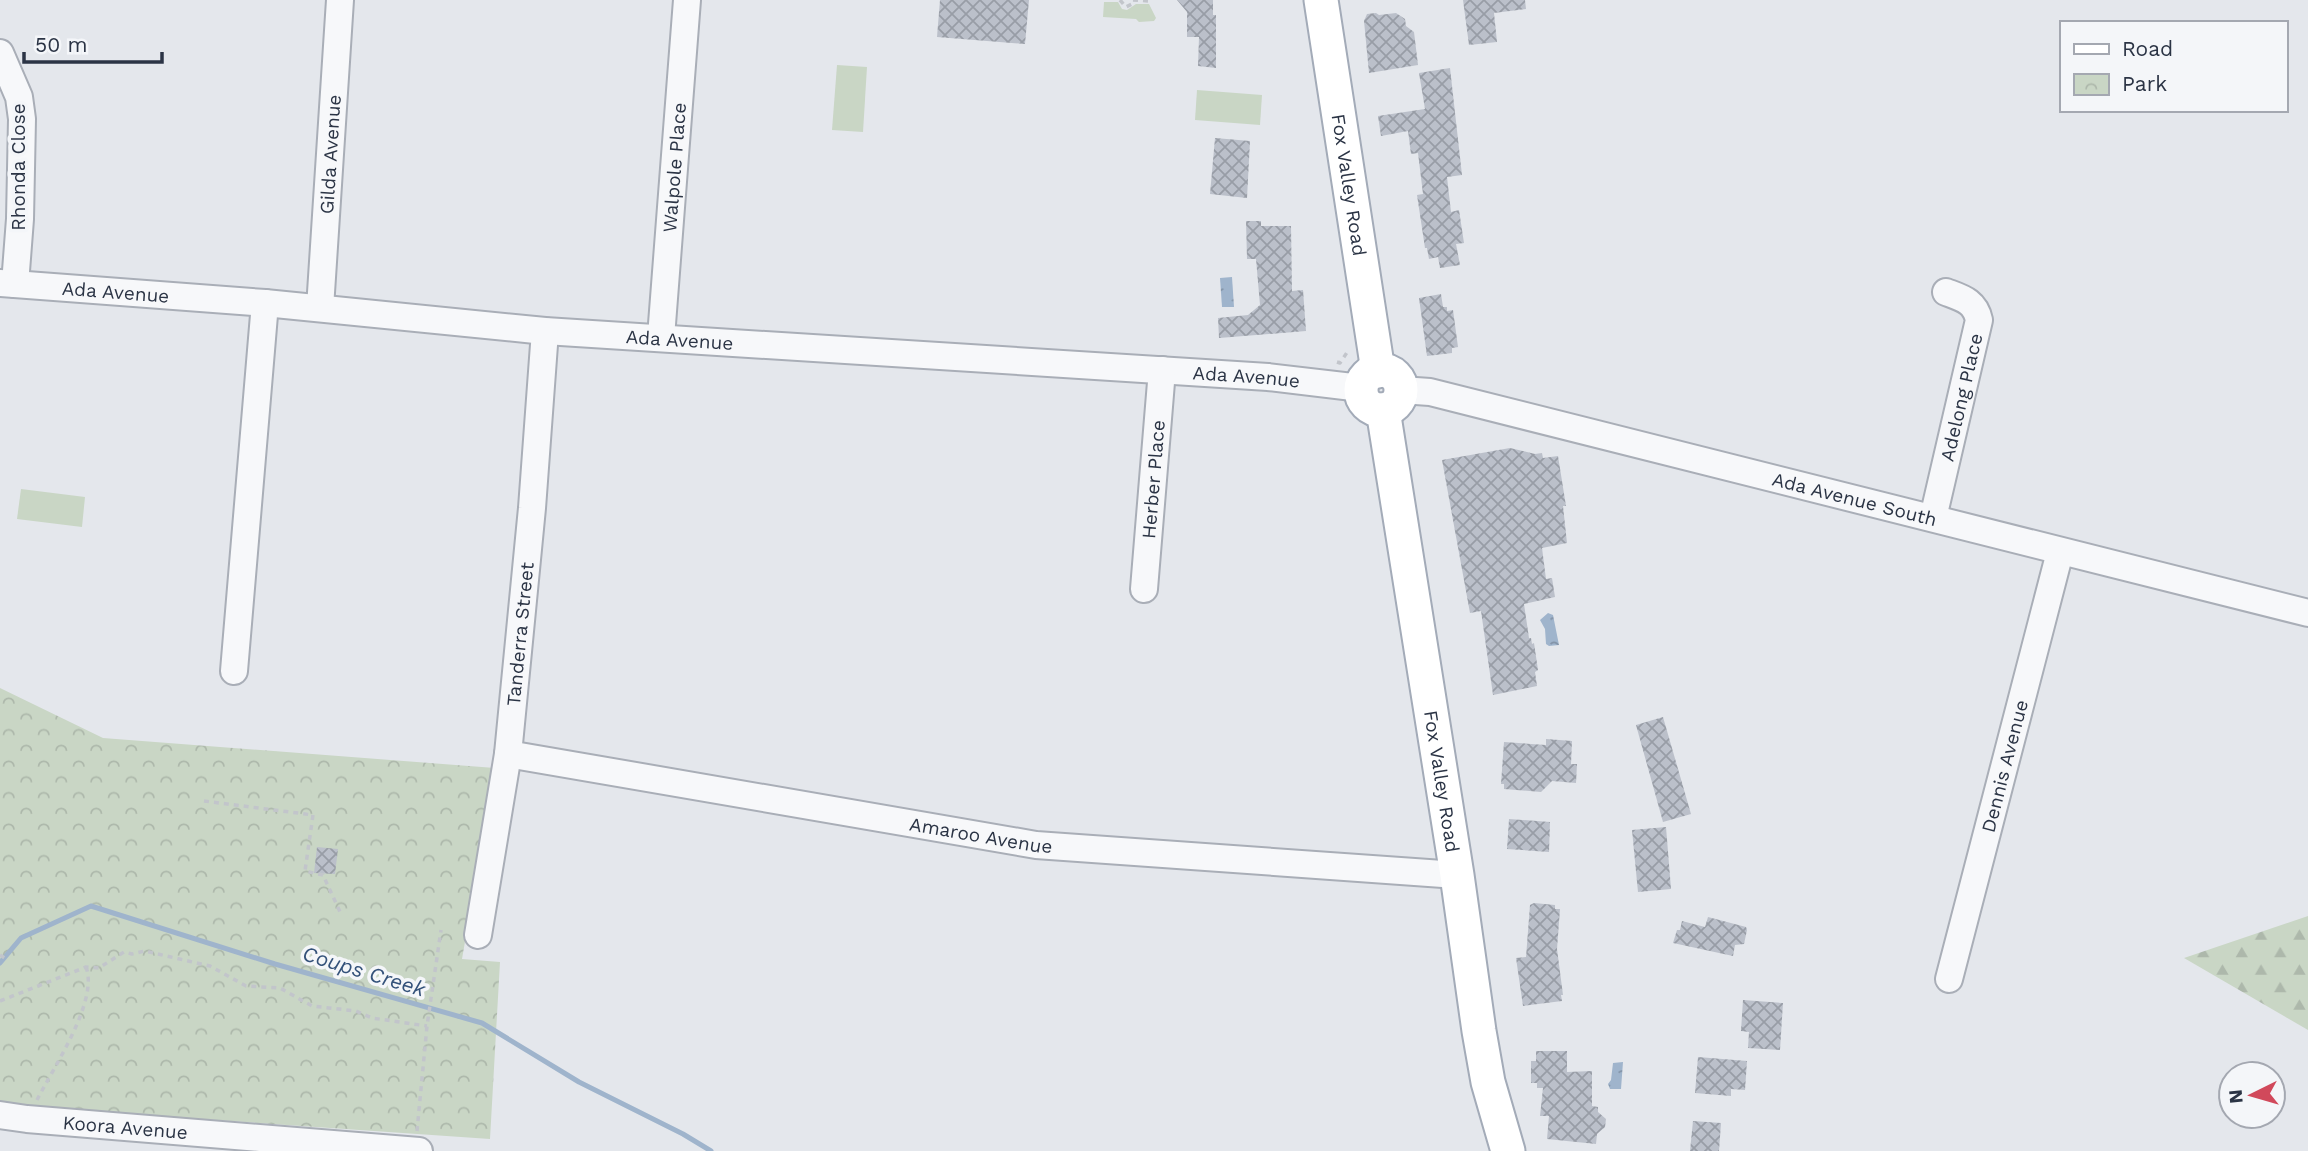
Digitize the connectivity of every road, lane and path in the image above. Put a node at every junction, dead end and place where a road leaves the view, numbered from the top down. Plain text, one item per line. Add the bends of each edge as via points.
1 (340, 0) edge
2 (687, 0) edge
3 (1120, 0) edge
4 (1133, 0) edge
5 (1321, 0) edge
6 (1150, 1) edge
7 (0, 53) edge
8 (8, 283) edge
9 (1946, 292) dead end
10 (265, 303) junction
11 (320, 308) junction
12 (545, 331) junction
13 (661, 337) junction
14 (1349, 342) dead end
15 (1336, 362) dead end
16 (1162, 370) junction
17 (1381, 390) junction
18 (1933, 518) junction
19 (2060, 552) junction
20 (1144, 589) dead end
21 (2308, 613) edge
22 (234, 671) dead end
23 (508, 754) junction
24 (204, 801) dead end
25 (1457, 875) junction
26 (341, 914) dead end
27 (441, 930) dead end
28 (478, 936) dead end
29 (0, 955) edge
30 (8, 960) dead end
31 (86, 967) junction
32 (1949, 979) dead end
33 (0, 1000) edge
34 (427, 1026) junction
35 (47, 1079) dead end
36 (0, 1115) edge
37 (417, 1151) edge
38 (1508, 1151) edge

1 - 11 street, Gilda Avenue
2 - 13 street, Walpole Place
3 - 4 path via 1126,6
4 - 6 path
5 - 17 main road, Fox Valley Road
7 - 8 street, Rhonda Close via 19,97 22,120 20,219
8 - 10 street, Ada Avenue
9 - 18 street, Adelong Place via 1968,301 1979,320
10 - 11 street, Ada Avenue
10 - 22 street
11 - 12 street, Ada Avenue
12 - 13 street, Ada Avenue
12 - 23 street, Tanderra Street
13 - 16 street, Ada Avenue
14 - 15 path via 1347,352
16 - 17 street, Ada Avenue
16 - 20 street, Herber Place
17 - 18 street, Ada Avenue South via 1430,392
17 - 25 main road, Fox Valley Road
18 - 19 street, Ada Avenue South
19 - 21 street, Ada Avenue South
19 - 32 street, Dennis Avenue
23 - 25 street, Amaroo Avenue via 1036,845
23 - 28 street, Tanderra Street
24 - 26 path via 313,815 305,871 323,875
25 - 38 main road, Fox Valley Road via 1488,1082
27 - 34 path
29 - 30 path
31 - 33 path
31 - 34 path via 99,968 124,952 145,951 210,966 246,986 280,988 312,1006
31 - 35 path via 89,979 78,1022
34 - 37 path
36 - 37 street, Koora Avenue

